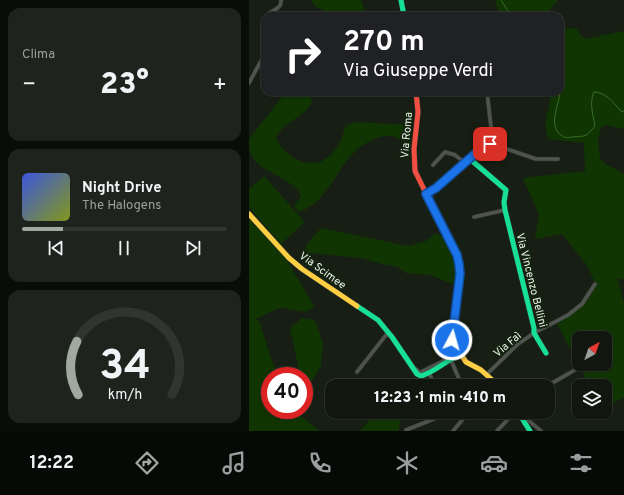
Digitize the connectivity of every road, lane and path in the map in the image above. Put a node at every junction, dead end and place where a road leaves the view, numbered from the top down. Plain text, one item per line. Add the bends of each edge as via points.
1 (281, 0) edge
2 (401, 0) edge
3 (270, 12) edge
4 (403, 12) edge
5 (261, 62) edge
6 (249, 83) edge
7 (417, 96) edge
8 (487, 96) edge
9 (488, 144) junction
10 (470, 159) junction
11 (558, 159) dead end
12 (465, 163) junction
13 (433, 165) dead end
14 (426, 194) junction
15 (505, 208) junction
16 (249, 214) edge
17 (474, 217) dead end
18 (595, 284) dead end
19 (534, 333) junction
20 (391, 335) junction
21 (458, 350) junction
22 (546, 353) dead end
23 (451, 360) junction
24 (573, 371) edge
25 (357, 372) dead end
26 (429, 373) junction
27 (420, 374) junction
28 (486, 375) junction
29 (432, 379) edge
30 (459, 379) edge
31 (491, 379) edge
32 (555, 381) edge
33 (434, 419) edge
34 (462, 419) edge
35 (508, 419) edge
36 (522, 419) edge
37 (528, 419) edge
38 (406, 430) edge
39 (453, 431) edge
40 (497, 431) edge
41 (530, 431) edge
42 (541, 431) edge

1 - 3 street via 279,8
2 - 4 street
5 - 6 street
7 - 14 street, Via Roma via 419,112 414,165
8 - 9 street via 491,126
9 - 10 street
9 - 11 street via 540,160
10 - 12 street
10 - 15 street, Via Vincenzo Bellini via 506,190
12 - 13 street via 451,153 445,152
12 - 14 street
14 - 21 street, Via Roma via 457,255 459,264 452,340
15 - 17 street
15 - 19 street, Via Vincenzo Bellini
16 - 20 street, Via Scimee via 299,267 378,320
18 - 19 street, Via Faì via 582,304 568,315
19 - 22 street, Via Vincenzo Bellini
19 - 28 street, Via Faì via 518,344
20 - 25 street via 386,335
20 - 27 street, Via Scimee via 415,372
21 - 23 street via 458,356
21 - 27 street via 453,357
21 - 28 street, Via Roma via 465,362
23 - 26 street
23 - 30 street
24 - 32 street
26 - 27 street via 424,376
26 - 29 street
28 - 31 street, Via Roma
33 - 38 street
34 - 39 street
35 - 40 street
36 - 41 street
37 - 42 street

